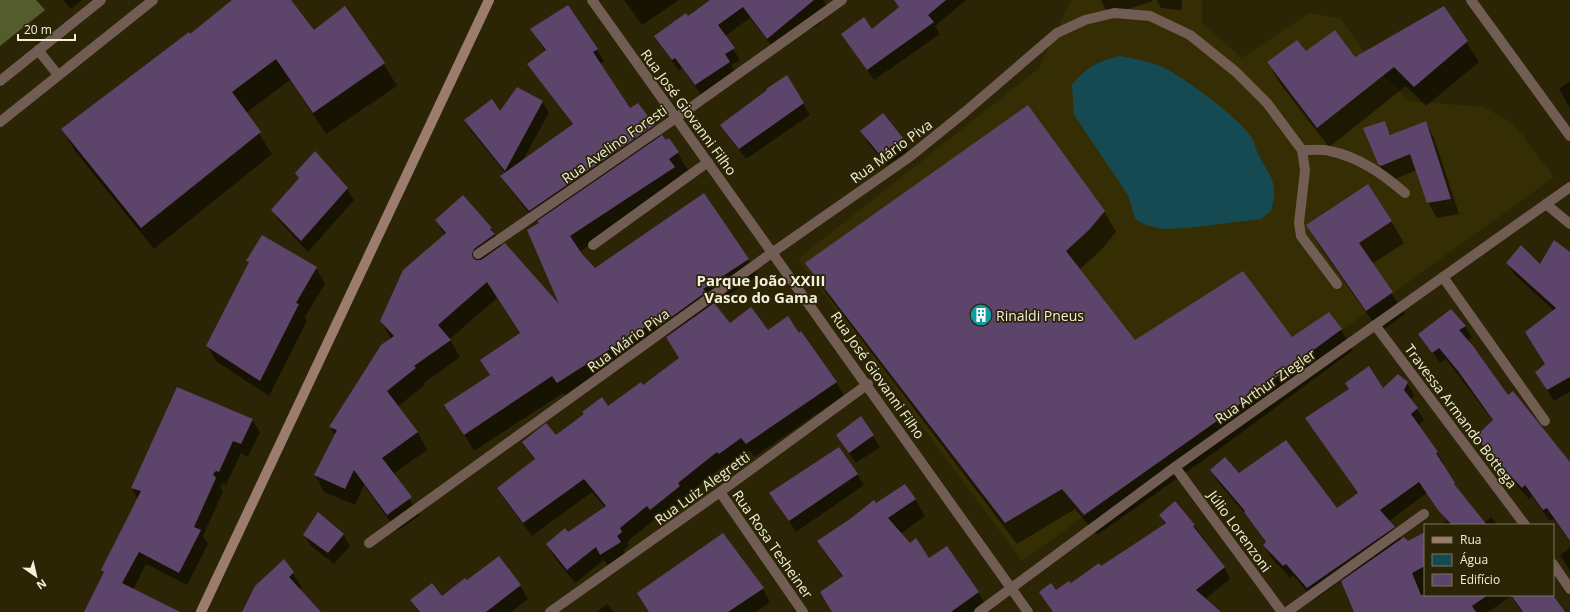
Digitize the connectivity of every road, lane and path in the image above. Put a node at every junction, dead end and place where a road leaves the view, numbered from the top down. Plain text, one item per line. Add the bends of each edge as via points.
1 (101, 0) edge
2 (153, 0) edge
3 (489, 0) edge
4 (592, 0) edge
5 (842, 0) edge
6 (1471, 0) edge
7 (38, 50) junction
8 (58, 76) junction
9 (0, 81) edge
10 (676, 118) junction
11 (0, 122) edge
12 (1570, 136) edge
13 (1302, 150) junction
14 (708, 162) junction
15 (1570, 187) edge
16 (1405, 193) dead end
17 (1546, 204) junction
18 (1570, 224) edge
19 (593, 244) dead end
20 (773, 252) junction
21 (478, 254) dead end
22 (1443, 277) junction
23 (1337, 284) dead end
24 (1375, 325) junction
25 (868, 384) junction
26 (1545, 421) dead end
27 (1175, 467) junction
28 (720, 492) junction
29 (1424, 514) dead end
30 (1524, 524) edge
31 (369, 543) dead end
32 (1554, 565) edge
33 (1012, 588) junction
34 (1570, 589) edge
35 (201, 612) edge
36 (550, 612) edge
37 (803, 612) edge
38 (979, 612) edge
39 (1028, 612) edge
40 (1282, 612) edge
41 (1287, 612) edge

1 - 7 street
2 - 8 street
3 - 35 main road
4 - 10 street, Rua José Giovanni Filho
5 - 10 street, Rua Avelino Foresti
6 - 12 street
7 - 8 street
7 - 9 street
8 - 11 street
10 - 14 street, Rua José Giovanni Filho
10 - 21 street, Rua Avelino Foresti
13 - 16 street via 1328,150 1356,159 1389,178
13 - 20 street, Rua Mário Piva via 1267,103 1236,72 1190,35 1150,16 1114,13 1085,20 1057,33 908,158
13 - 23 street, Rua Mário Piva via 1305,170 1299,223 1301,236
14 - 19 street
14 - 20 street, Rua José Giovanni Filho
15 - 17 street, Rua Arthur Ziegler
17 - 18 street
17 - 22 street, Rua Arthur Ziegler
20 - 25 street, Rua José Giovanni Filho
20 - 31 street, Rua Mário Piva
22 - 24 street, Rua Arthur Ziegler
22 - 26 street
24 - 27 street, Rua Arthur Ziegler
24 - 30 street, Travessa Armando Bottega
25 - 28 street, Rua Luiz Alegretti
25 - 33 street, Rua José Giovanni Filho
27 - 33 street, Rua Arthur Ziegler
27 - 40 street, Júlio Lorenzoni
28 - 36 street, Rua Luiz Alegretti
28 - 37 street, Rua Rosa Tesheiner
29 - 41 street
32 - 34 street
33 - 38 street, Rua Arthur Ziegler
33 - 39 street, Rua José Giovanni Filho

